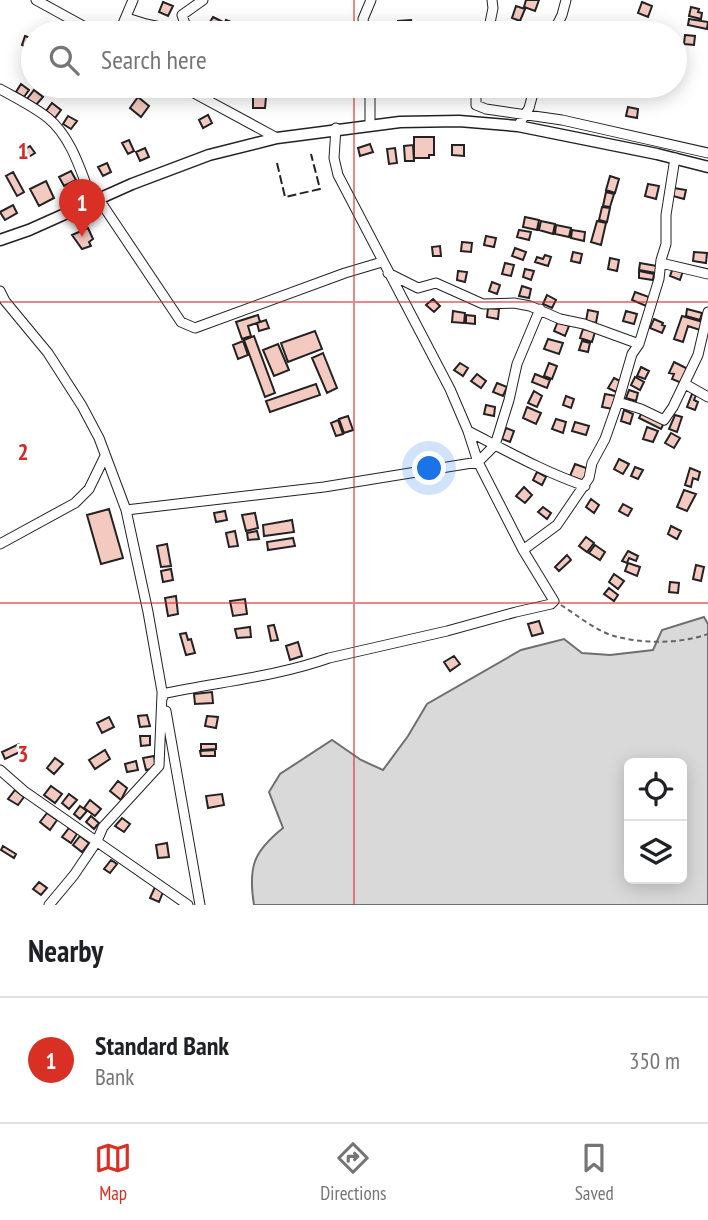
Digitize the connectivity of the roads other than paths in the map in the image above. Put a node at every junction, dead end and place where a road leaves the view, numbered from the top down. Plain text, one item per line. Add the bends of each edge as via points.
1 (36, 0) edge
2 (133, 0) edge
3 (203, 0) edge
4 (370, 0) edge
5 (492, 0) edge
6 (566, 0) edge
7 (127, 18) junction
8 (74, 21) edge
9 (125, 21) edge
10 (136, 21) edge
11 (184, 21) edge
12 (363, 21) edge
13 (490, 21) edge
14 (560, 21) edge
15 (2, 93) edge
16 (203, 98) edge
17 (370, 98) edge
18 (475, 98) edge
19 (532, 98) edge
20 (525, 114) junction
21 (370, 125) junction
22 (518, 126) junction
23 (336, 128) junction
24 (278, 138) junction
25 (708, 153) edge
26 (675, 159) junction
27 (708, 167) edge
28 (95, 199) junction
29 (2, 242) edge
30 (382, 262) junction
31 (661, 263) junction
32 (387, 272) junction
33 (708, 274) edge
34 (1, 292) edge
35 (0, 307) edge
36 (540, 309) junction
37 (708, 313) edge
38 (639, 344) junction
39 (685, 384) junction
40 (708, 397) edge
41 (618, 402) junction
42 (468, 431) junction
43 (495, 445) junction
44 (105, 456) junction
45 (478, 462) junction
46 (585, 486) junction
47 (126, 510) junction
48 (0, 544) edge
49 (523, 550) junction
50 (163, 694) junction
51 (0, 770) edge
52 (97, 841) junction
53 (49, 905) edge
54 (188, 905) edge
55 (200, 905) edge

1 - 8 street
2 - 7 street
3 - 11 street via 182,15
4 - 12 street
5 - 13 street
6 - 14 street
7 - 9 street
7 - 10 street
15 - 28 street via 39,111 57,127
16 - 24 street
17 - 21 street
18 - 20 street via 480,107
19 - 20 street
20 - 22 street
20 - 25 street
21 - 22 main road via 459,121
21 - 23 main road
22 - 26 main road
23 - 24 main road
23 - 30 street via 338,175
24 - 28 main road via 209,155
26 - 27 main road
26 - 31 street
28 - 29 main road
28 - 30 street via 180,322 195,328
30 - 32 street
31 - 33 street
31 - 38 street
32 - 36 street via 420,289 436,283 483,304 514,303
32 - 42 street
34 - 35 street
34 - 44 street via 62,373 94,426
36 - 38 street
36 - 43 street via 517,364
37 - 39 street
38 - 41 street
39 - 40 street
39 - 41 street via 664,420
41 - 46 street
42 - 43 street
42 - 45 street
43 - 45 street
43 - 46 street
44 - 47 street
44 - 48 street via 89,489 75,503
45 - 47 street via 324,487
45 - 49 street
46 - 49 street via 557,525
47 - 50 street
49 - 50 street via 554,601 311,665
50 - 52 street via 159,766 103,827
50 - 55 street
51 - 52 street
52 - 53 street
52 - 54 street

